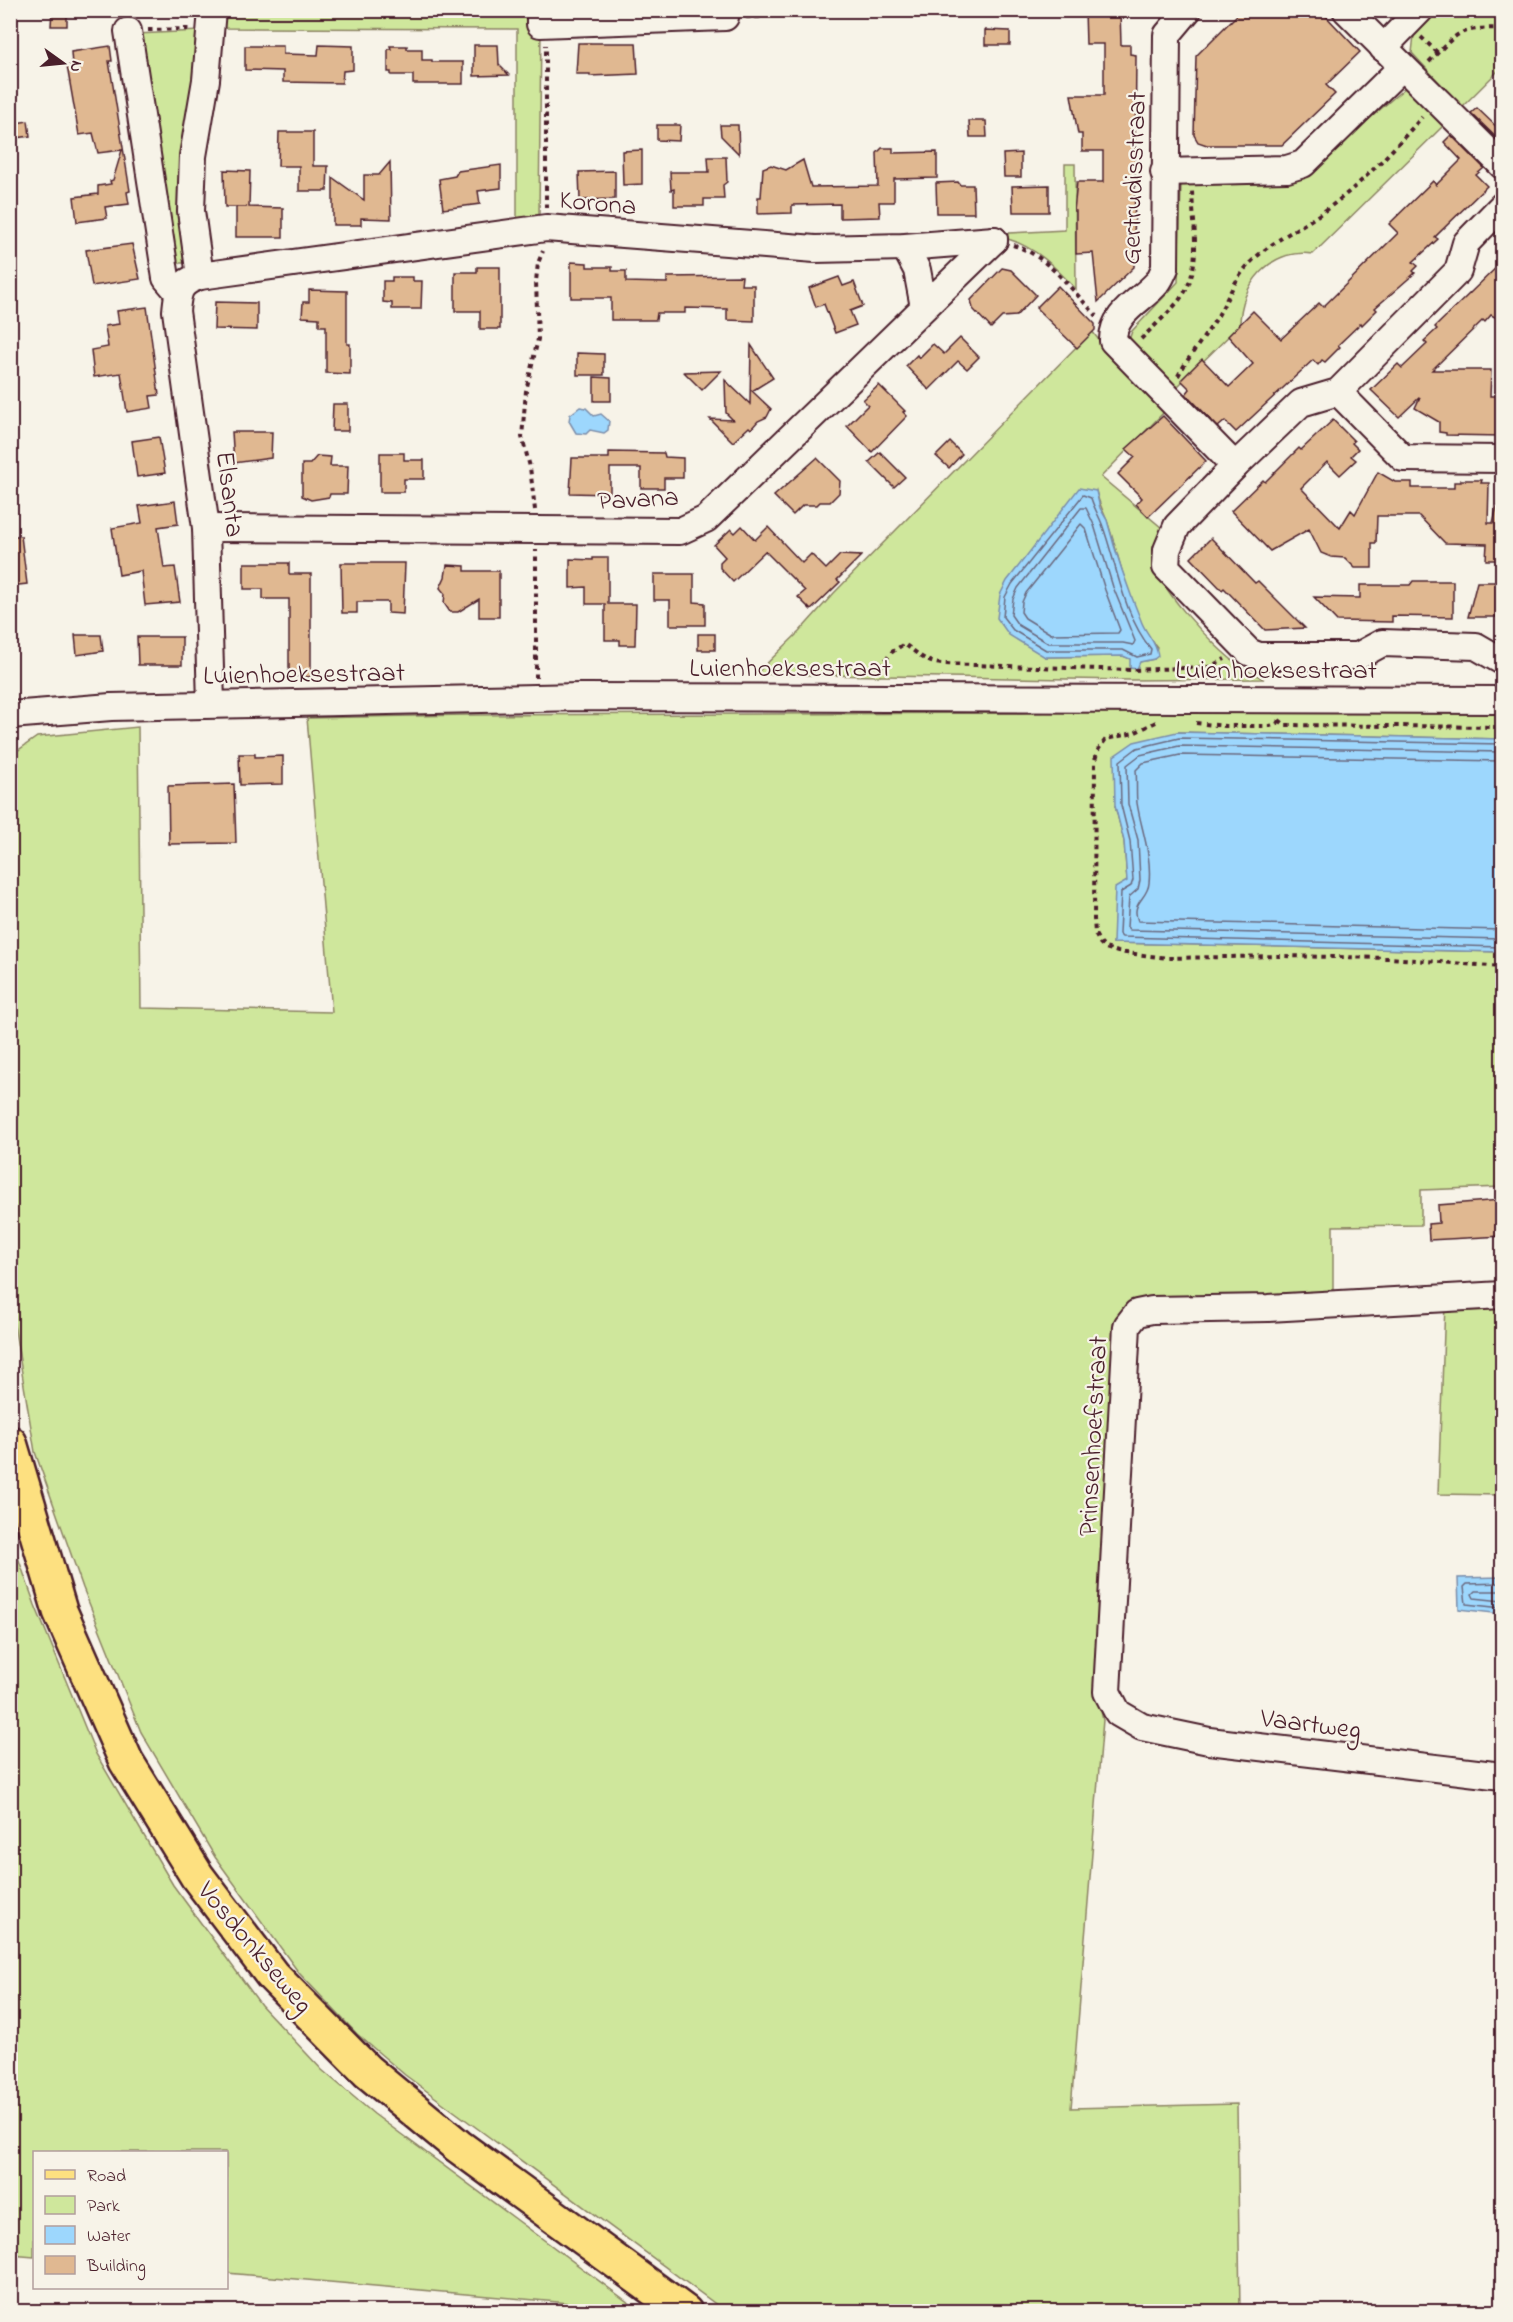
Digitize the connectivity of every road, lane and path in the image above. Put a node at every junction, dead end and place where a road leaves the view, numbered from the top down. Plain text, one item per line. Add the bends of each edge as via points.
1 (1188, 10) edge
2 (1346, 10) edge
3 (1420, 10) edge
4 (543, 17) edge
5 (725, 17) dead end
6 (211, 20) edge
7 (1503, 28) edge
8 (128, 31) joint
9 (1383, 48) junction
10 (1408, 72) junction
11 (1436, 100) junction
12 (1503, 165) edge
13 (1164, 172) junction
14 (1503, 206) edge
15 (546, 228) junction
16 (994, 240) junction
17 (905, 247) junction
18 (200, 276) junction
19 (178, 292) junction
20 (924, 307) junction
21 (1113, 331) junction
22 (1338, 392) junction
23 (1164, 393) junction
24 (1503, 459) edge
25 (1235, 466) junction
26 (206, 528) junction
27 (536, 530) junction
28 (1244, 647) junction
29 (1503, 661) edge
30 (880, 667) dead end
31 (536, 671) dead end
32 (1503, 700) edge
33 (211, 704) junction
34 (78, 709) junction
35 (10, 715) edge
36 (1162, 721) dead end
37 (1186, 722) dead end
38 (1503, 727) edge
39 (10, 729) edge
40 (1503, 967) edge
41 (1503, 1295) edge
42 (10, 1443) edge
43 (1118, 1713) joint
44 (1503, 1776) edge
45 (685, 2312) edge

1 - 13 street, Gertrudisstraat via 1167,35
2 - 9 street
3 - 9 street
4 - 5 street
4 - 15 path
6 - 8 path
6 - 18 street via 193,156 191,211
7 - 10 path via 1460,32
8 - 19 street, Elsanta via 166,278
9 - 10 street
10 - 11 street
10 - 13 street via 1303,164 1287,169
11 - 12 street
11 - 23 path via 1393,150 1340,200 1267,248 1239,274 1217,316
13 - 21 street, Gertrudisstraat via 1165,268 1158,283 1123,313
14 - 22 street via 1466,243 1458,272
15 - 17 street, Korona via 815,249
15 - 18 street, Korona
15 - 27 path via 536,281 538,339 526,392 522,437 530,467
16 - 17 street, Korona
16 - 20 street, Pavana
16 - 21 path via 1028,249 1043,260
17 - 20 street via 917,270
18 - 19 street via 186,281
19 - 26 street, Elsanta via 176,311
20 - 27 street, Pavana via 706,519 680,531
21 - 23 street via 1113,341
22 - 24 street via 1402,458
22 - 25 street via 1301,403
23 - 25 street
25 - 28 street via 1177,526 1167,550 1166,567
26 - 27 street, Pavana
26 - 33 street, Elsanta
27 - 31 path
28 - 29 street via 1259,656 1300,658 1358,656 1382,644 1476,645
28 - 30 path via 1209,667 1132,670 932,663 904,645
32 - 33 street, Luienhoeksestraat via 652,697
33 - 34 street, Luienhoeksestraat
34 - 35 street, Luienhoeksestraat
34 - 39 street, Luienhoeksestraat
36 - 40 path via 1106,739 1095,760 1094,919 1095,933 1105,948 1168,958 1390,958
37 - 38 path via 1270,726 1279,720 1285,725
41 - 43 street, Prinsenhoefstraat via 1137,1313 1127,1326 1107,1692
42 - 45 main road, Vosdonkseweg via 60,1611 126,1761 197,1876 272,1975 367,2071 458,2146
43 - 44 street, Vaartweg via 1142,1727 1209,1741

